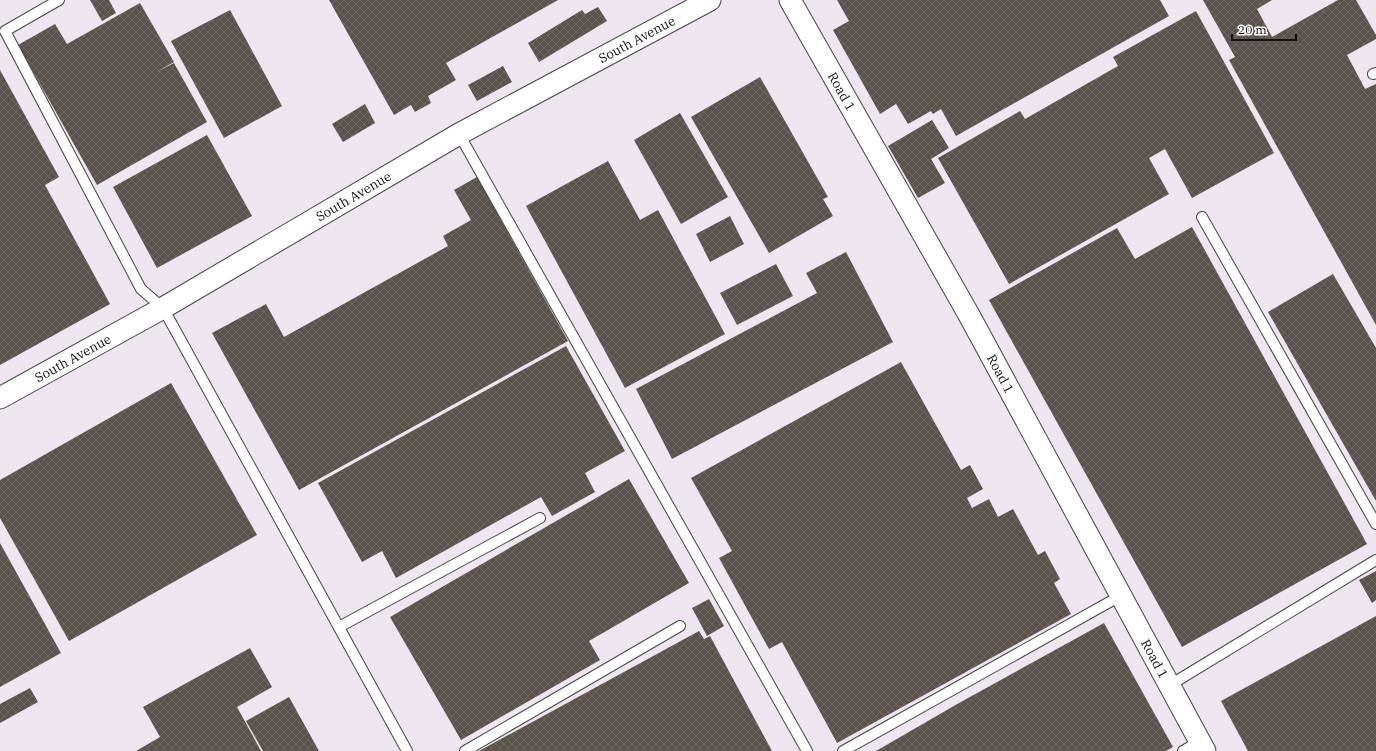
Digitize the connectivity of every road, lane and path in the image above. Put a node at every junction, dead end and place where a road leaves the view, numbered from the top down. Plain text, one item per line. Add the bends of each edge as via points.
1 (59, 0) edge
2 (710, 0) edge
3 (790, 0) edge
4 (459, 134) junction
5 (1202, 217) dead end
6 (163, 308) junction
7 (0, 398) edge
8 (540, 518) dead end
9 (1376, 524) edge
10 (1376, 560) edge
11 (1122, 595) junction
12 (680, 626) dead end
13 (339, 627) junction
14 (1170, 685) junction
15 (1196, 748) edge
16 (407, 751) edge
17 (465, 751) edge
18 (807, 751) edge
19 (843, 751) edge

1 - 6 lane via 5,31 141,290
2 - 4 street, South Avenue
3 - 11 street, Road 1 via 969,315
4 - 6 street, South Avenue
4 - 18 lane
5 - 9 lane
6 - 7 street, South Avenue
6 - 13 lane
8 - 13 lane
10 - 14 lane
11 - 14 street, Road 1
11 - 19 lane
12 - 17 lane
13 - 16 lane
14 - 15 street, Road 1

